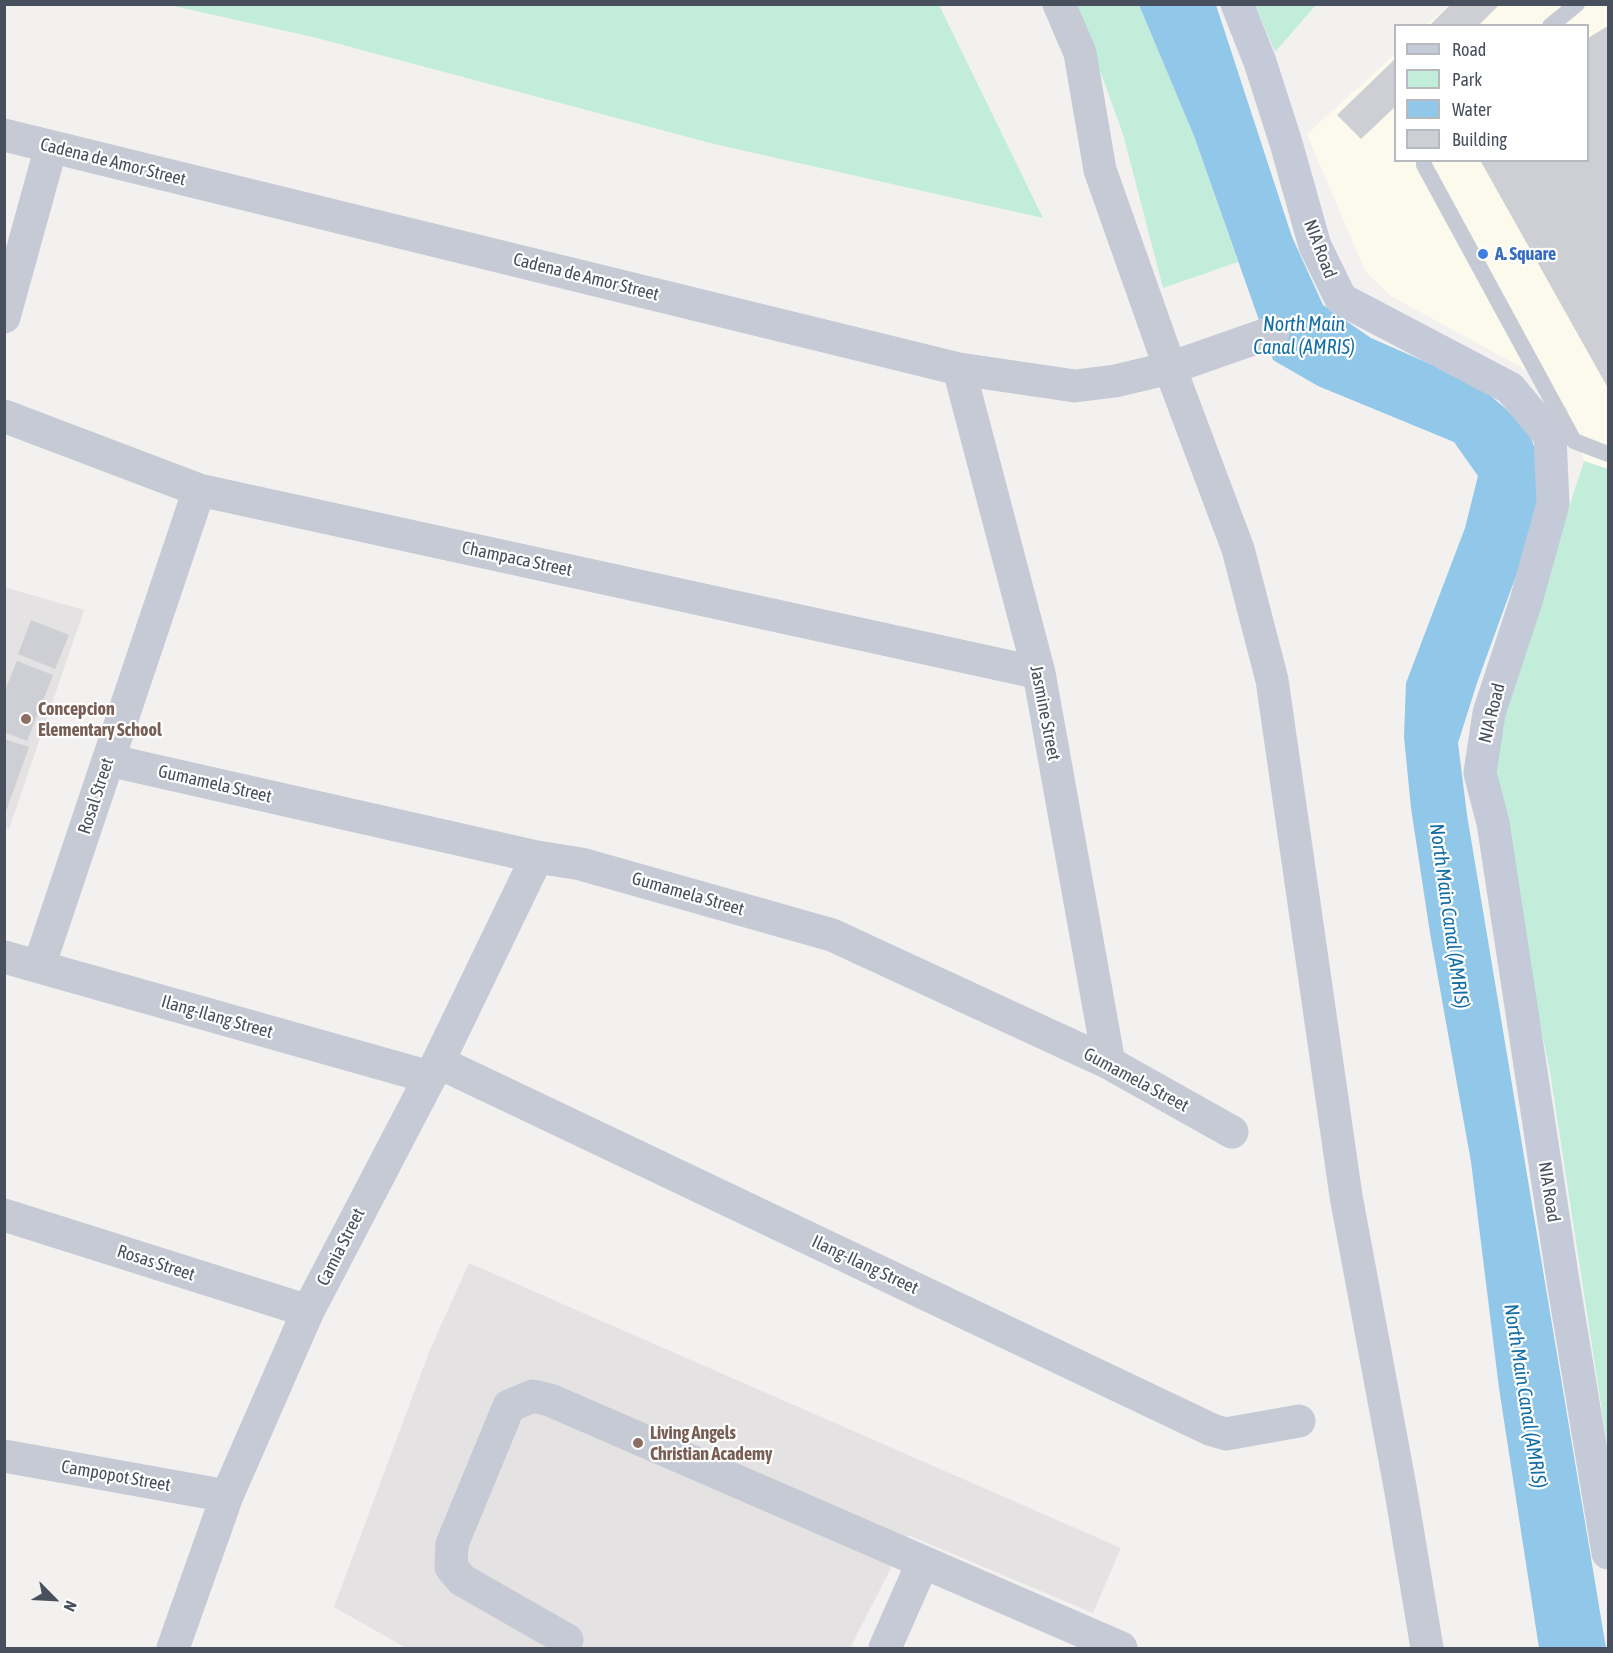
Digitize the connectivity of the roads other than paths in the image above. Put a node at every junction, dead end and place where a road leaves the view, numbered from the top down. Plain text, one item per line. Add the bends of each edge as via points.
1 (1059, 4) edge
2 (1237, 4) edge
3 (1577, 4) edge
4 (1552, 24) edge
5 (4, 135) edge
6 (51, 147) junction
7 (1425, 162) edge
8 (4, 317) edge
9 (1273, 332) dead end
10 (1170, 368) junction
11 (959, 369) junction
12 (4, 416) edge
13 (1608, 454) edge
14 (199, 490) junction
15 (1039, 673) junction
16 (108, 760) junction
17 (537, 857) junction
18 (4, 957) edge
19 (39, 966) junction
20 (1108, 1062) junction
21 (433, 1070) junction
22 (1232, 1132) dead end
23 (4, 1215) edge
24 (308, 1311) junction
25 (1299, 1421) dead end
26 (4, 1456) edge
27 (227, 1496) junction
28 (1608, 1553) edge
29 (923, 1562) junction
30 (567, 1640) dead end
31 (1087, 1642) edge
32 (173, 1648) edge
33 (885, 1648) edge
34 (1121, 1648) edge
35 (1427, 1648) edge

1 - 10 street via 1080,53 1100,171
2 - 28 street, NIA Road via 1266,82 1315,246 1341,299 1510,388 1550,436 1552,504 1526,601 1489,713 1480,774 1493,823
3 - 4 lane
5 - 6 street, Cadena de Amor Street
6 - 8 street
6 - 11 street, Cadena de Amor Street
7 - 13 lane via 1574,441
9 - 10 street, Cadena de Amor Street
10 - 11 street, Cadena de Amor Street via 1076,386
10 - 35 street via 1238,549 1272,680 1346,1196
11 - 15 street, Jasmine Street
12 - 14 street, Champaca Street
14 - 15 street, Champaca Street
14 - 16 street, Rosal Street
15 - 20 street, Jasmine Street
16 - 17 street, Gumamela Street
16 - 19 street, Rosal Street
17 - 20 street, Gumamela Street via 581,864 832,935
17 - 21 street, Camia Street
18 - 19 street, Ilang-Ilang Street
19 - 21 street, Ilang-Ilang Street
20 - 22 street, Gumamela Street
21 - 24 street, Camia Street
21 - 25 street, Ilang-Ilang Street via 1212,1430 1226,1434
23 - 24 street, Rosas Street
24 - 27 street, Camia Street
26 - 27 street, Campopot Street
27 - 32 street, Camia Street
29 - 30 street via 550,1400 532,1396 509,1406 452,1544 452,1567 462,1580
29 - 31 street
29 - 33 street
31 - 34 street

